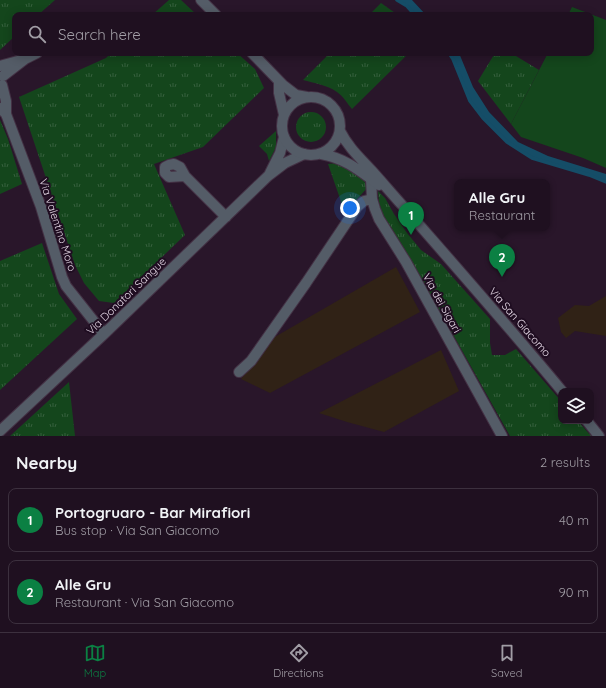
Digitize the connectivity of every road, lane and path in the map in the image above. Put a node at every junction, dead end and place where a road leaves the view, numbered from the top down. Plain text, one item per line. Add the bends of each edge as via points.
1 (201, 0) edge
2 (213, 12) edge
3 (31, 56) edge
4 (255, 56) edge
5 (1, 77) edge
6 (278, 81) junction
7 (308, 97) junction
8 (3, 111) edge
9 (284, 115) junction
10 (340, 131) junction
11 (284, 137) junction
12 (304, 154) junction
13 (321, 154) junction
14 (185, 176) dead end
15 (268, 176) junction
16 (371, 179) junction
17 (395, 197) junction
18 (372, 199) junction
19 (226, 217) junction
20 (104, 334) junction
21 (239, 372) dead end
22 (560, 388) edge
23 (589, 424) edge
24 (0, 431) edge
25 (502, 436) edge
26 (599, 436) edge

1 - 2 street
3 - 5 street
4 - 6 street
5 - 8 street, Via Valentino Moro via 6,101
6 - 7 street via 296,95
6 - 9 street
7 - 9 street via 291,105
7 - 10 street via 320,98 335,109 340,117
8 - 20 street, Via Valentino Moro via 41,207 66,286
9 - 11 street
10 - 13 street via 335,144
10 - 17 street, Via San Giacomo via 348,145
11 - 12 street via 292,148
11 - 15 street, Via Donatori Sangue via 280,153
12 - 13 street
12 - 15 street, Via Donatori Sangue via 285,163
13 - 16 street, Via San Giacomo via 352,165
14 - 19 street
15 - 19 street, Via Donatori Sangue
16 - 17 street, Via San Giacomo
16 - 18 street, Via dei Sigari
17 - 22 street, Via San Giacomo
18 - 21 street via 357,207 252,361
18 - 25 street, Via dei Sigari via 379,219 406,262
19 - 20 street, Via Donatori Sangue
20 - 24 street, Via Donatori Sangue
23 - 26 street

